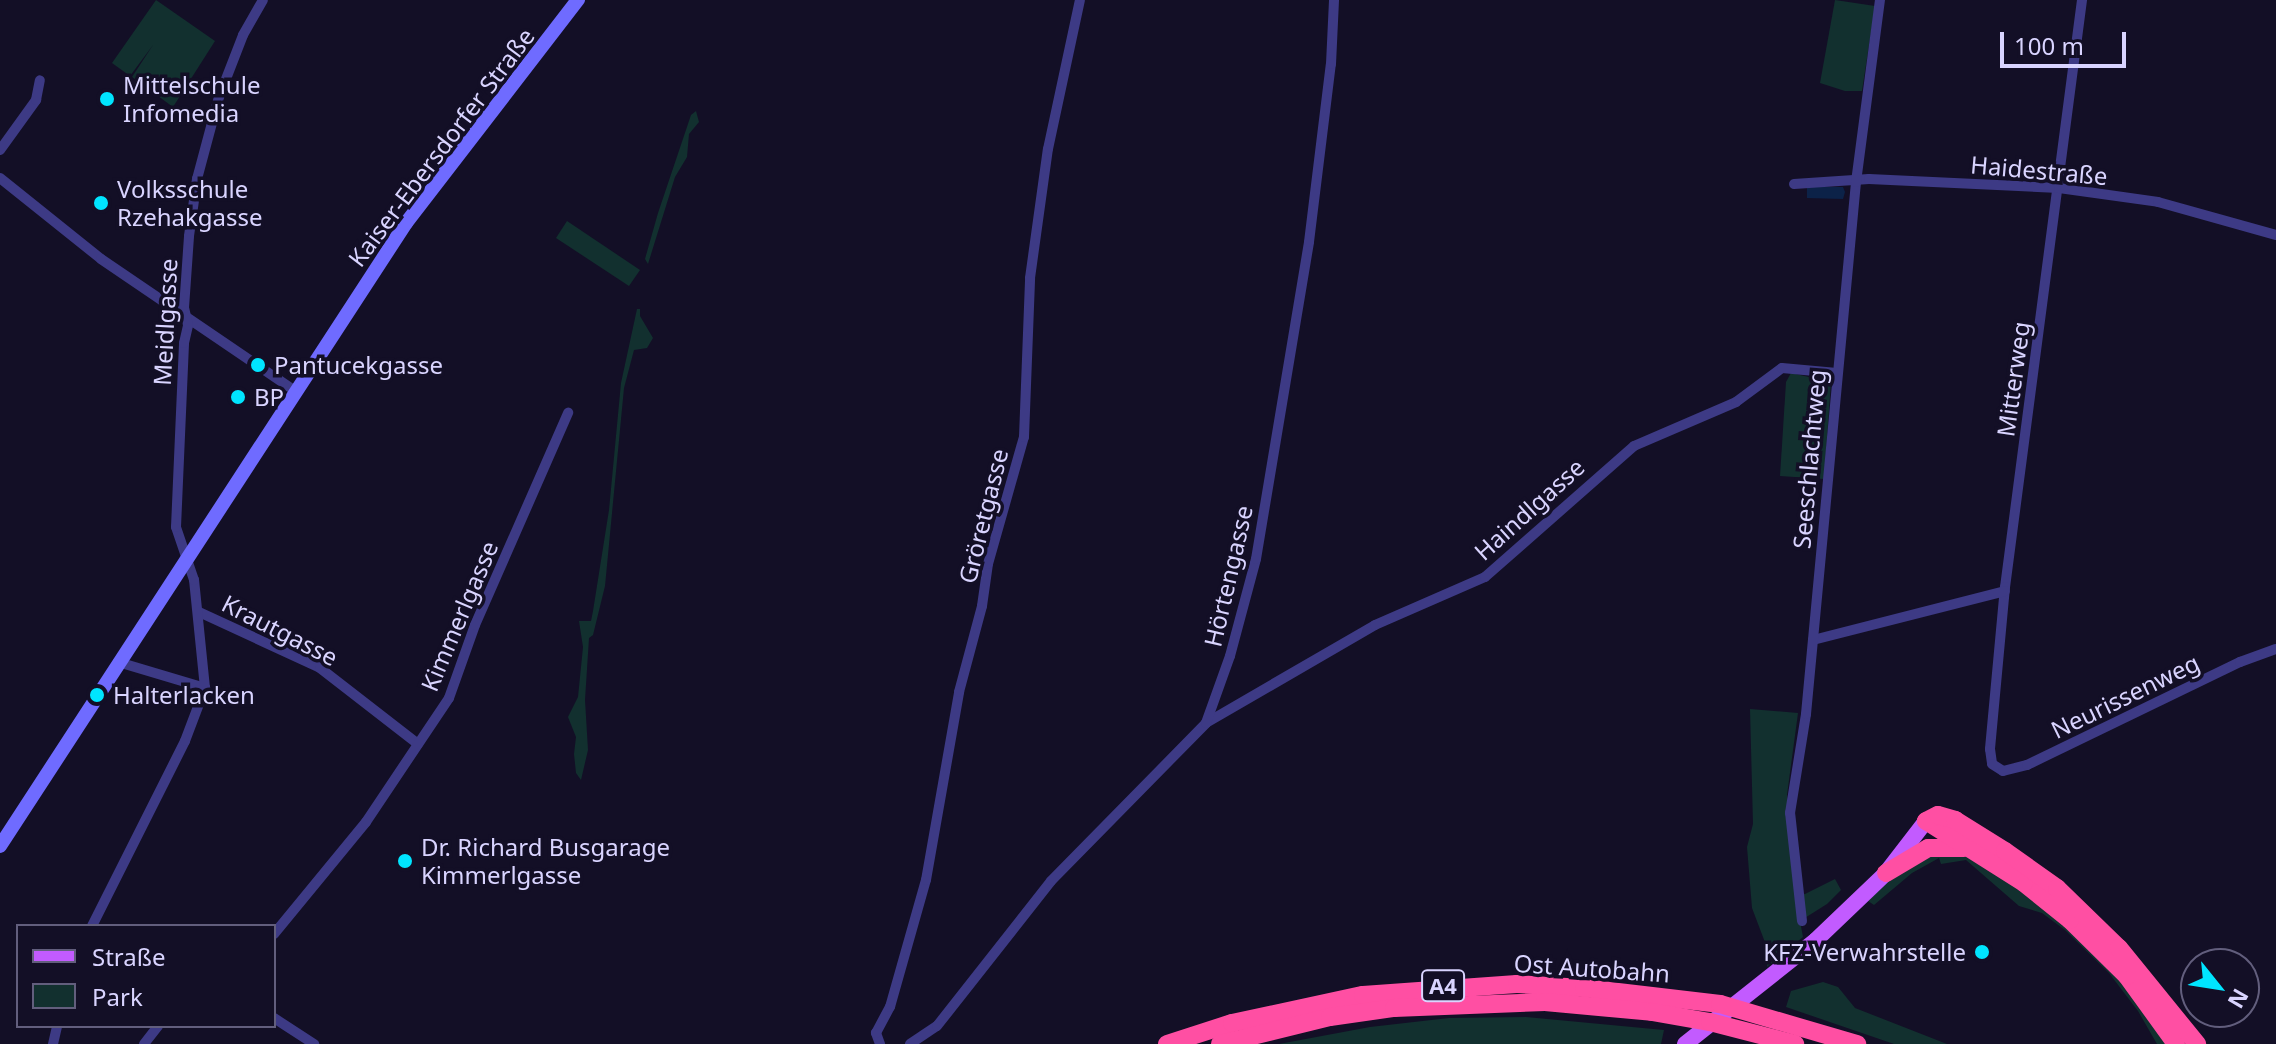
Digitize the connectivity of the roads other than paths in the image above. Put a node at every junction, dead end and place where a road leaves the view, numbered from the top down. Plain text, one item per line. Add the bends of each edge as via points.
1 (263, 0) edge
2 (578, 0) edge
3 (1080, 0) edge
4 (1334, 0) edge
5 (1880, 0) edge
6 (2082, 0) edge
7 (40, 80) dead end
8 (0, 150) edge
9 (0, 178) edge
10 (1856, 182) junction
11 (1794, 184) dead end
12 (2059, 188) junction
13 (2276, 235) edge
14 (187, 315) junction
15 (1837, 373) junction
16 (295, 391) junction
17 (568, 413) dead end
18 (186, 561) junction
19 (2005, 591) junction
20 (199, 612) junction
21 (1813, 640) junction
22 (2276, 649) edge
23 (118, 662) junction
24 (205, 688) junction
25 (1206, 723) junction
26 (418, 744) junction
27 (1992, 764) joint
28 (1926, 821) junction
29 (0, 846) edge
30 (1970, 849) junction
31 (1886, 873) junction
32 (1802, 921) dead end
33 (93, 924) edge
34 (276, 932) edge
35 (1324, 1010) junction
36 (276, 1019) edge
37 (156, 1028) edge
38 (878, 1038) edge
39 (144, 1044) edge
40 (314, 1044) edge
41 (871, 1044) edge
42 (910, 1044) edge
43 (1167, 1044) edge
44 (1220, 1044) edge
45 (1685, 1044) edge
46 (1795, 1044) edge
47 (1857, 1044) edge
48 (2176, 1044) edge
49 (2197, 1044) edge

1 - 14 street, Meidlgasse via 224,82 204,150 189,236
2 - 16 main road, Kaiser-Ebersdorfer Straße via 406,223
3 - 38 street, Gröretgasse via 1048,149 1030,278 1024,437 959,692 926,880
4 - 25 street, Hörtengasse via 1309,242 1256,559
5 - 10 street, Seeschlachtweg
6 - 12 street, Mitterweg
7 - 8 street via 36,100
9 - 14 street via 68,235
10 - 11 street, Haidestraße
10 - 12 street, Haidestraße
10 - 15 street, Seeschlachtweg
12 - 13 street, Haidestraße via 2158,202
12 - 19 street, Mitterweg
14 - 16 street
14 - 18 street, Meidlgasse via 176,527
15 - 21 street, Seeschlachtweg
15 - 25 street, Haindlgasse via 1782,368 1736,402 1634,446 1485,577 1375,625
16 - 18 main road, Kaiser-Ebersdorfer Straße
17 - 26 street, Kimmerlgasse via 475,625 449,698
18 - 20 street, Meidlgasse
18 - 23 main road, Kaiser-Ebersdorfer Straße
19 - 21 street
19 - 27 street, Mitterweg
20 - 24 street, Meidlgasse
20 - 26 street, Krautgasse via 320,668
21 - 32 street, Seeschlachtweg via 1790,813
22 - 27 street, Neurissenweg via 2027,765 2003,771
23 - 24 street
23 - 29 main road, Kaiser-Ebersdorfer Straße
24 - 33 street via 185,741
25 - 42 street, Hörtengasse via 1051,881 937,1026
26 - 34 street, Kimmerlgasse via 366,822
28 - 30 highway
28 - 31 main road
28 - 49 highway via 1938,815 1955,820 2057,888 2119,948
30 - 31 highway via 1928,848
30 - 48 highway via 2024,883 2088,937 2155,1011
31 - 45 main road via 1816,940
35 - 43 highway, A4 via 1232,1023
35 - 44 highway, A4
35 - 46 highway, Ost Autobahn / A4 via 1545,1002 1652,1012
35 - 47 highway, Ost Autobahn / A4 via 1444,986 1517,984 1720,1004
36 - 40 street
37 - 39 street
38 - 41 street, Gröretgasse

